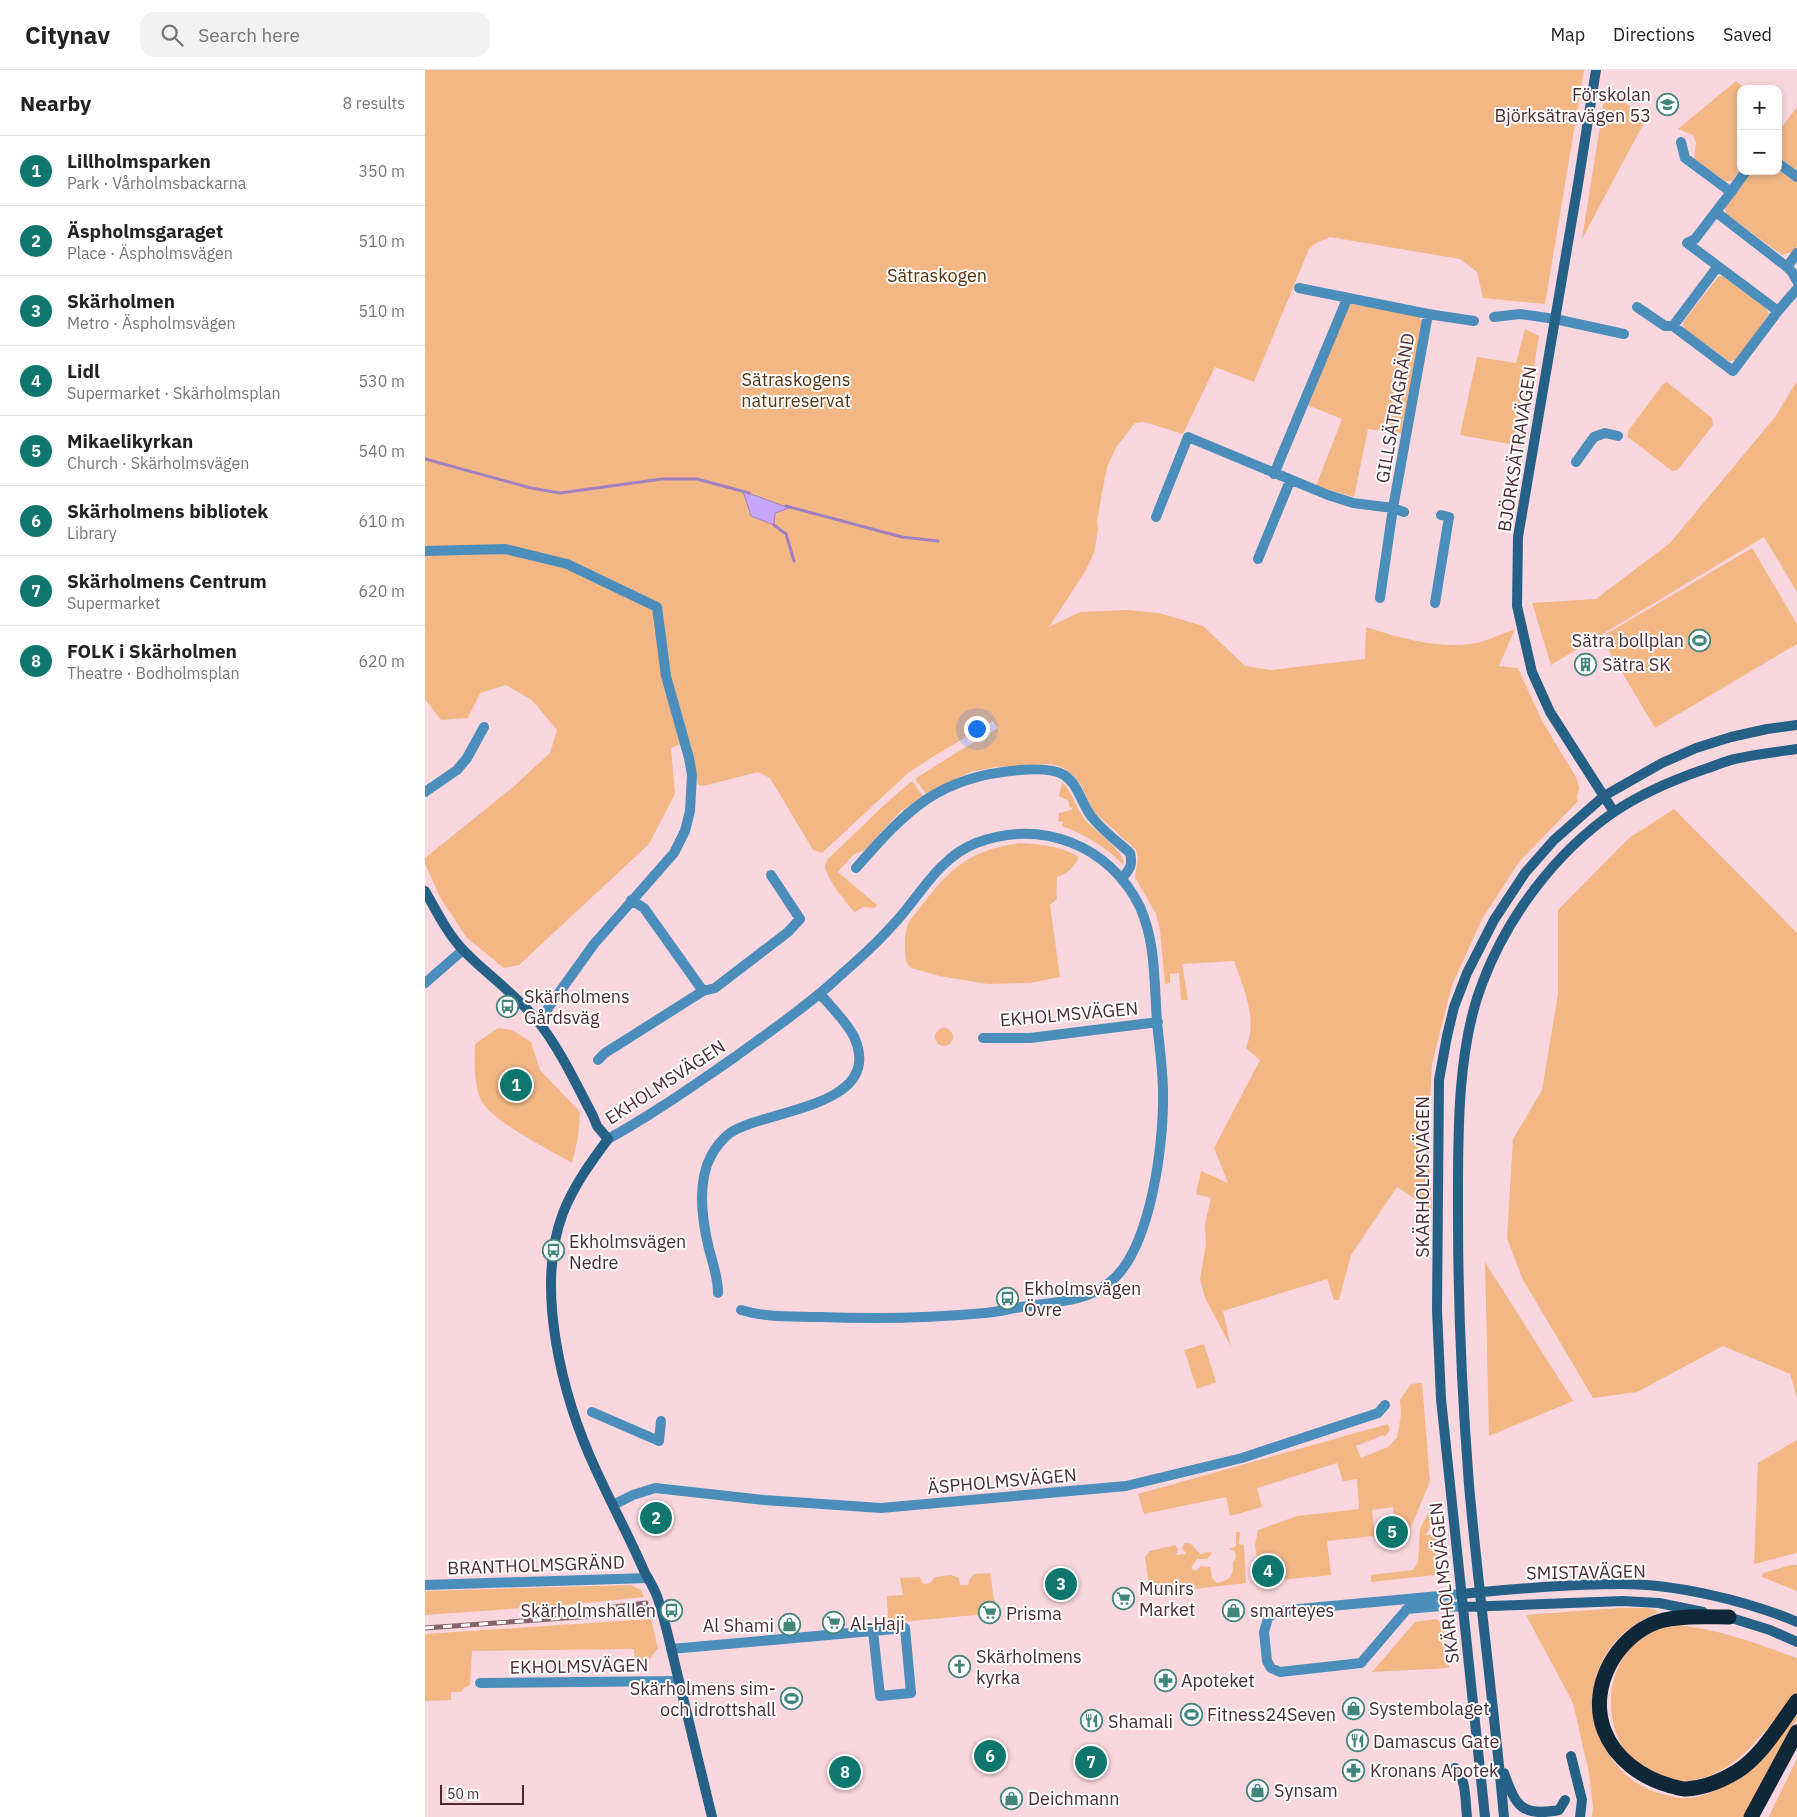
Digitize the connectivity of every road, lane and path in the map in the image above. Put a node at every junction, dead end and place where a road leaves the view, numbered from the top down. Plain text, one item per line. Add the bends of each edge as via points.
1 (1596, 70) edge
2 (1681, 142) dead end
3 (1782, 166) edge
4 (1743, 175) edge
5 (1797, 177) edge
6 (1731, 192) junction
7 (1716, 212) junction
8 (1797, 253) edge
9 (1718, 266) junction
10 (1787, 267) junction
11 (1797, 281) edge
12 (1299, 288) dead end
13 (1797, 289) edge
14 (1347, 298) junction
15 (1637, 307) dead end
16 (1778, 311) junction
17 (1428, 314) junction
18 (1494, 317) dead end
19 (1555, 319) junction
20 (1474, 321) dead end
21 (1673, 326) junction
22 (1624, 334) dead end
23 (1619, 436) dead end
24 (1576, 462) dead end
25 (1274, 474) junction
26 (1290, 480) junction
27 (1393, 508) junction
28 (1404, 512) dead end
29 (1441, 515) dead end
30 (1156, 517) dead end
31 (425, 550) edge
32 (1258, 560) dead end
33 (1380, 598) dead end
34 (1435, 603) dead end
35 (1797, 726) edge
36 (484, 727) dead end
37 (1797, 749) edge
38 (425, 792) edge
39 (1604, 796) junction
40 (1614, 812) junction
41 (856, 868) dead end
42 (771, 875) dead end
43 (1122, 878) junction
44 (425, 891) edge
45 (631, 900) junction
46 (463, 950) junction
47 (425, 983) edge
48 (703, 991) junction
49 (820, 994) junction
50 (538, 1022) junction
51 (1157, 1022) junction
52 (983, 1038) dead end
53 (598, 1060) dead end
54 (608, 1138) junction
55 (718, 1293) dead end
56 (741, 1310) dead end
57 (1385, 1405) dead end
58 (592, 1412) dead end
59 (661, 1421) dead end
60 (613, 1505) junction
61 (648, 1578) junction
62 (425, 1585) edge
63 (1480, 1592) junction
64 (1461, 1594) junction
65 (1463, 1607) junction
66 (1482, 1607) junction
67 (1729, 1617) junction
68 (1797, 1622) edge
69 (873, 1631) junction
70 (1797, 1642) edge
71 (671, 1649) junction
72 (679, 1680) junction
73 (479, 1683) dead end
74 (1797, 1701) edge
75 (1797, 1732) edge
76 (1797, 1743) edge
77 (1571, 1756) dead end
78 (1499, 1761) junction
79 (1455, 1768) dead end
80 (1565, 1800) dead end
81 (712, 1817) edge
82 (1467, 1817) edge
83 (1485, 1817) edge
84 (1504, 1817) edge
85 (1580, 1817) edge
86 (1751, 1817) edge
87 (1763, 1817) edge

1 - 19 main road, BJÖRKSÄTRAVÄGEN
2 - 6 street via 1685,158
3 - 5 street
4 - 6 street
6 - 7 street
7 - 9 street via 1695,239 1687,243
7 - 10 street
8 - 10 street
9 - 16 street
9 - 21 street
10 - 11 street
12 - 14 street, GILLSÄTRAGRÄND
13 - 16 street
14 - 17 street, GILLSÄTRAGRÄND
14 - 25 street
15 - 21 street via 1665,326
16 - 21 street via 1733,371
17 - 20 street, GILLSÄTRAGRÄND
17 - 27 street, GILLSÄTRAGRÄND
18 - 19 street via 1520,314
19 - 22 street
19 - 39 main road, BJÖRKSÄTRAVÄGEN via 1518,537 1517,606 1532,672 1547,704
23 - 24 street via 1605,433 1594,437
25 - 26 street, GILLSÄTRAGRÄND
25 - 30 street, GILLSÄTRAGRÄND via 1189,437
26 - 27 street, GILLSÄTRAGRÄND via 1353,504
26 - 32 street
27 - 28 street, GILLSÄTRAGRÄND
27 - 33 street, GILLSÄTRAGRÄND
29 - 34 street via 1449,517
31 - 45 street via 505,549 567,564 657,607 666,676 689,758 692,793 685,831 674,853
35 - 39 main road, SKÄRHOLMSVÄGEN via 1767,729 1696,748
36 - 38 street via 457,770
37 - 40 main road, SKÄRHOLMSVÄGEN via 1735,759 1669,782
39 - 40 main road, BJÖRKSÄTRAVÄGEN
39 - 64 main road, SKÄRHOLMSVÄGEN via 1554,840 1530,867 1494,920 1454,1007 1439,1080 1439,1359
40 - 63 main road, SKÄRHOLMSVÄGEN via 1566,853 1525,903 1481,985 1467,1039 1458,1166 1458,1304 1469,1483
41 - 43 street via 894,825 917,804 941,790 990,772 1033,769 1058,772 1067,777 1089,814 1129,853 1131,869
42 - 48 street via 800,920 715,988
43 - 49 street, EKHOLMSVÄGEN via 1097,855 1072,842 1050,836 1001,835 974,843 937,870 892,927
43 - 51 street, EKHOLMSVÄGEN via 1141,910 1149,936 1155,970
44 - 46 main road
45 - 48 street via 643,908
45 - 50 street via 594,944
46 - 47 street
46 - 50 main road
48 - 53 street
49 - 54 street, EKHOLMSVÄGEN via 696,1084
49 - 55 street via 854,1037 859,1052 856,1074 842,1090 823,1101 730,1133 711,1155 703,1172 703,1210
50 - 54 main road via 564,1061 597,1126
51 - 52 street, EKHOLMSVÄGEN via 1030,1038
51 - 56 street, EKHOLMSVÄGEN via 1163,1092 1159,1158 1144,1225 1134,1252 1112,1281 1075,1299 989,1313 858,1318 760,1316
54 - 60 main road, EKHOLMSVÄGEN via 585,1171 562,1214 553,1251 551,1306 572,1408
57 - 60 street, ÄSPHOLMSVÄGEN via 1378,1413 1252,1455 1126,1486 881,1508 655,1488 633,1494
58 - 59 street via 659,1441
60 - 61 main road, EKHOLMSVÄGEN
61 - 62 street, BRANTHOLMSGRÄND
61 - 71 main road, EKHOLMSVÄGEN via 657,1596
63 - 64 main road, SMISTAVÄGEN
63 - 66 main road, SKÄRHOLMSVÄGEN
63 - 68 main road, SMISTAVÄGEN via 1581,1585 1663,1587 1731,1600 1775,1612
64 - 65 main road, SKÄRHOLMSVÄGEN
64 - 65 street via 1277,1611 1268,1618 1264,1632 1267,1661 1271,1668 1280,1672 1361,1663 1407,1609
65 - 66 main road, SMISTAVÄGEN
65 - 83 main road, SKÄRHOLMSVÄGEN
66 - 67 main road, SMISTAVÄGEN via 1623,1601 1659,1603
66 - 78 main road, SKÄRHOLMSVÄGEN
67 - 70 main road, SMISTAVÄGEN
67 - 74 highway via 1696,1616 1659,1622 1638,1631 1621,1646 1610,1662 1600,1706 1604,1729 1615,1749 1632,1768 1654,1781 1684,1789 1712,1784 1737,1772 1761,1750
69 - 69 street via 905,1628 911,1693 880,1696
69 - 71 street
71 - 72 main road, EKHOLMSVÄGEN
72 - 73 street, EKHOLMSVÄGEN
72 - 81 main road, EKHOLMSVÄGEN
75 - 86 highway
76 - 87 highway
77 - 85 main road via 1582,1800
78 - 80 main road via 1513,1800 1528,1813 1543,1815 1559,1810
78 - 84 main road, SKÄRHOLMSVÄGEN
79 - 82 main road via 1463,1782

